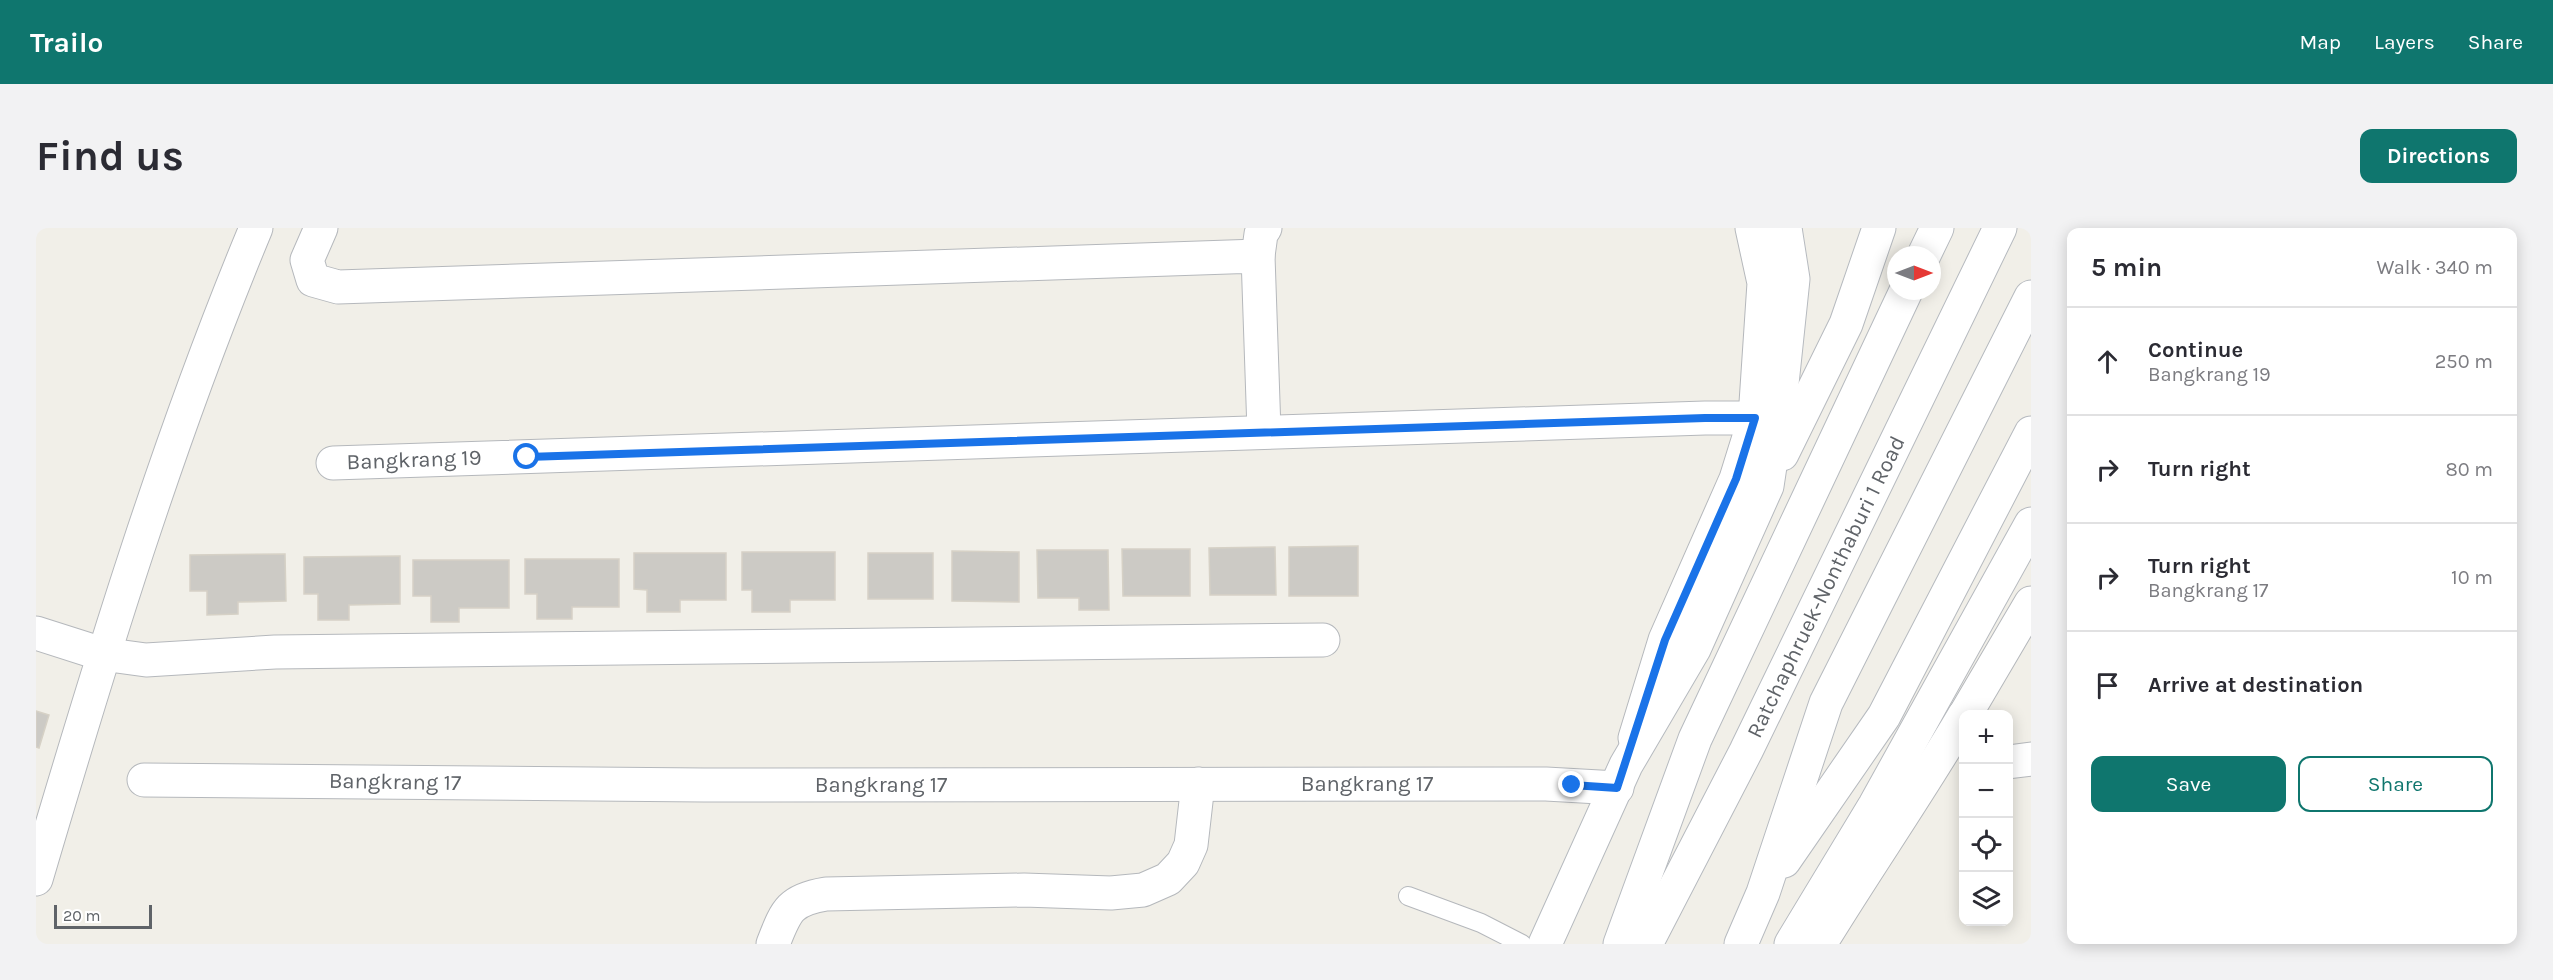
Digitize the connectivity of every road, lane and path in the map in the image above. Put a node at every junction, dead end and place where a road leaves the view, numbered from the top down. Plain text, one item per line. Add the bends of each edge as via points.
1 (256, 228) edge
2 (321, 228) edge
3 (1752, 228) edge
4 (1785, 228) edge
5 (1879, 228) edge
6 (1937, 228) edge
7 (2000, 228) edge
8 (1262, 242) edge
9 (1928, 246) edge
10 (2031, 297) edge
11 (1902, 300) edge
12 (1755, 418) junction
13 (1264, 431) junction
14 (2031, 433) edge
15 (333, 463) dead end
16 (1767, 486) junction
17 (2031, 524) edge
18 (2031, 603) edge
19 (36, 633) edge
20 (1323, 640) dead end
21 (102, 654) junction
22 (1967, 710) edge
23 (1959, 732) edge
24 (2031, 759) edge
25 (2013, 761) edge
26 (1950, 762) edge
27 (1622, 777) junction
28 (144, 780) dead end
29 (1198, 784) junction
30 (36, 879) edge
31 (1763, 892) junction
32 (1408, 896) dead end
33 (773, 944) edge
34 (1522, 944) edge
35 (1545, 944) edge
36 (1620, 944) edge
37 (1646, 944) edge
38 (1741, 944) edge
39 (1791, 944) edge
40 (1820, 944) edge

1 - 21 street via 221,312
2 - 8 street via 307,260 314,280 338,286
3 - 12 street via 1764,283
4 - 16 street via 1793,279
5 - 16 street via 1846,324
6 - 9 street
7 - 37 street, Ratchaphruek-Nonthaburi 1 Road via 1746,751
8 - 13 street
10 - 31 street via 1826,703
11 - 36 street via 1695,739
12 - 13 street, Bangkrang 19
12 - 27 street via 1736,479 1665,640
13 - 15 street, Bangkrang 19
14 - 31 street via 1884,716
16 - 27 street via 1694,649
17 - 39 street via 1875,805
18 - 22 street
19 - 21 street
20 - 21 street via 275,652 146,660
21 - 30 street
23 - 26 street
24 - 25 street
26 - 40 street
27 - 29 street, Bangkrang 17 via 1546,784
27 - 35 street
28 - 29 street, Bangkrang 17
29 - 33 street via 1191,845 1184,863 1168,879 1143,890 826,894 803,898 792,906
31 - 38 street
32 - 34 lane via 1481,923

